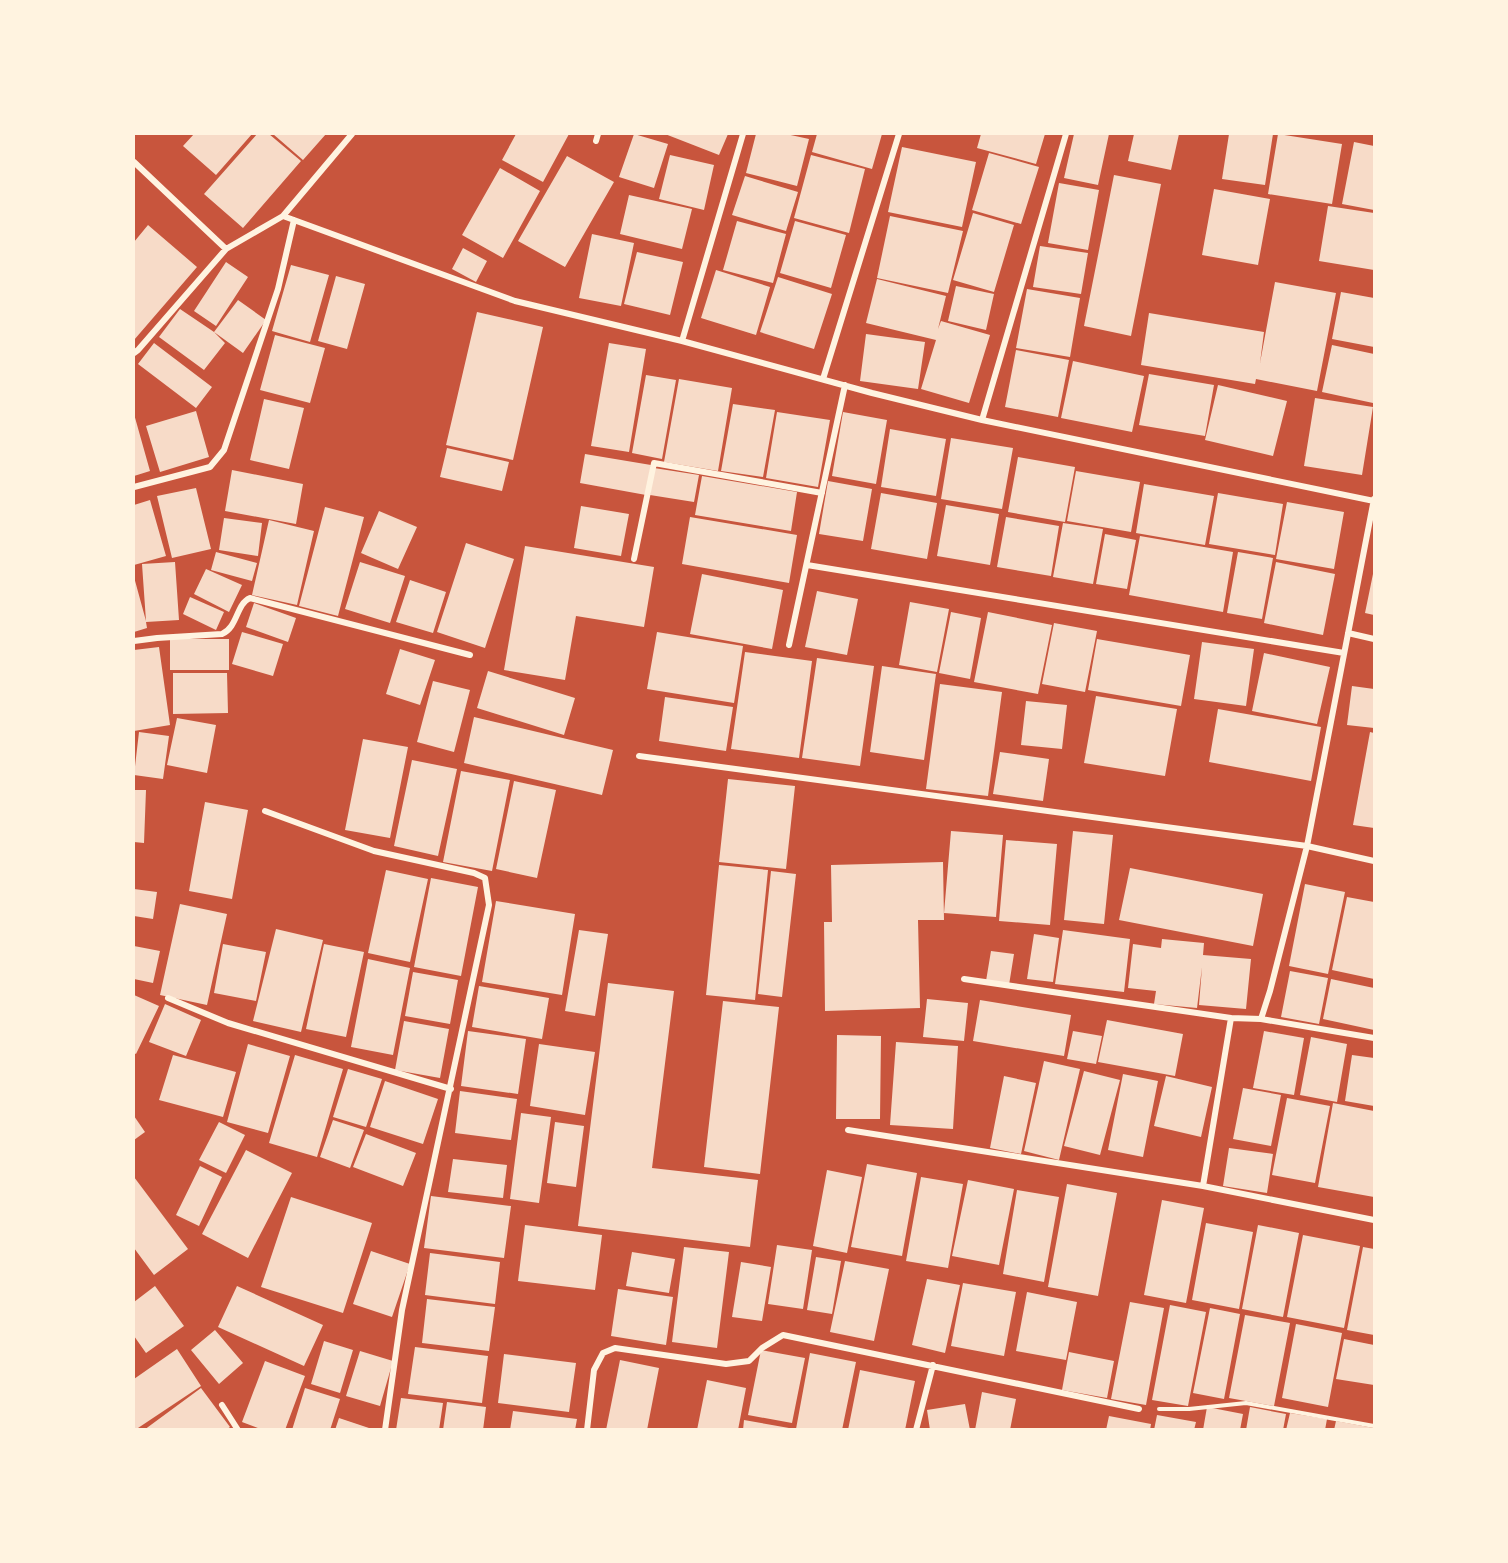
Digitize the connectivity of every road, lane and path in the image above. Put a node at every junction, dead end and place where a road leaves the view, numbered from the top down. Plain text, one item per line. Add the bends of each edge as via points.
1 (352, 134) edge
2 (598, 134) edge
3 (743, 134) edge
4 (898, 134) edge
5 (1066, 134) edge
6 (596, 141) dead end
7 (134, 162) edge
8 (283, 216) junction
9 (294, 220) junction
10 (226, 249) junction
11 (682, 341) junction
12 (134, 353) edge
13 (823, 379) junction
14 (845, 385) junction
15 (982, 420) junction
16 (134, 487) edge
17 (822, 493) junction
18 (1374, 500) edge
19 (634, 559) dead end
20 (807, 564) junction
21 (1348, 633) junction
22 (1374, 639) edge
23 (134, 641) edge
24 (789, 645) dead end
25 (1344, 654) junction
26 (470, 656) dead end
27 (639, 756) dead end
28 (265, 811) dead end
29 (1307, 846) junction
30 (1374, 861) edge
31 (964, 979) dead end
32 (168, 998) dead end
33 (1231, 1018) junction
34 (1261, 1019) junction
35 (1374, 1038) edge
36 (451, 1089) junction
37 (848, 1130) dead end
38 (1203, 1186) junction
39 (1374, 1220) edge
40 (933, 1365) junction
41 (222, 1405) dead end
42 (1139, 1409) joint
43 (1374, 1426) edge
44 (238, 1430) edge
45 (385, 1430) edge
46 (587, 1430) edge
47 (916, 1430) edge

1 - 8 street
2 - 6 street
3 - 11 street
4 - 13 street
5 - 15 street
7 - 10 street
8 - 9 street
8 - 10 street
9 - 11 street via 514,301
9 - 16 street via 278,289 224,450 210,467
10 - 12 street
11 - 13 street
13 - 14 street
14 - 15 street
14 - 17 street
15 - 18 street
17 - 19 street via 654,463
17 - 20 street
18 - 21 street
20 - 24 street
20 - 25 street
21 - 22 street
21 - 25 street
23 - 26 street via 229,632 244,602 250,598
25 - 29 street
27 - 29 street
28 - 36 street via 374,851 484,878 489,905
29 - 30 street
29 - 34 street
31 - 33 street
32 - 36 street via 228,1023
33 - 34 street
33 - 38 street
34 - 35 street
36 - 45 street via 402,1310
37 - 38 street
38 - 39 street
40 - 42 street
40 - 46 street via 783,1335 749,1361 726,1364 615,1348 603,1353 594,1370
40 - 47 street
41 - 44 street
42 - 43 path via 1246,1403

